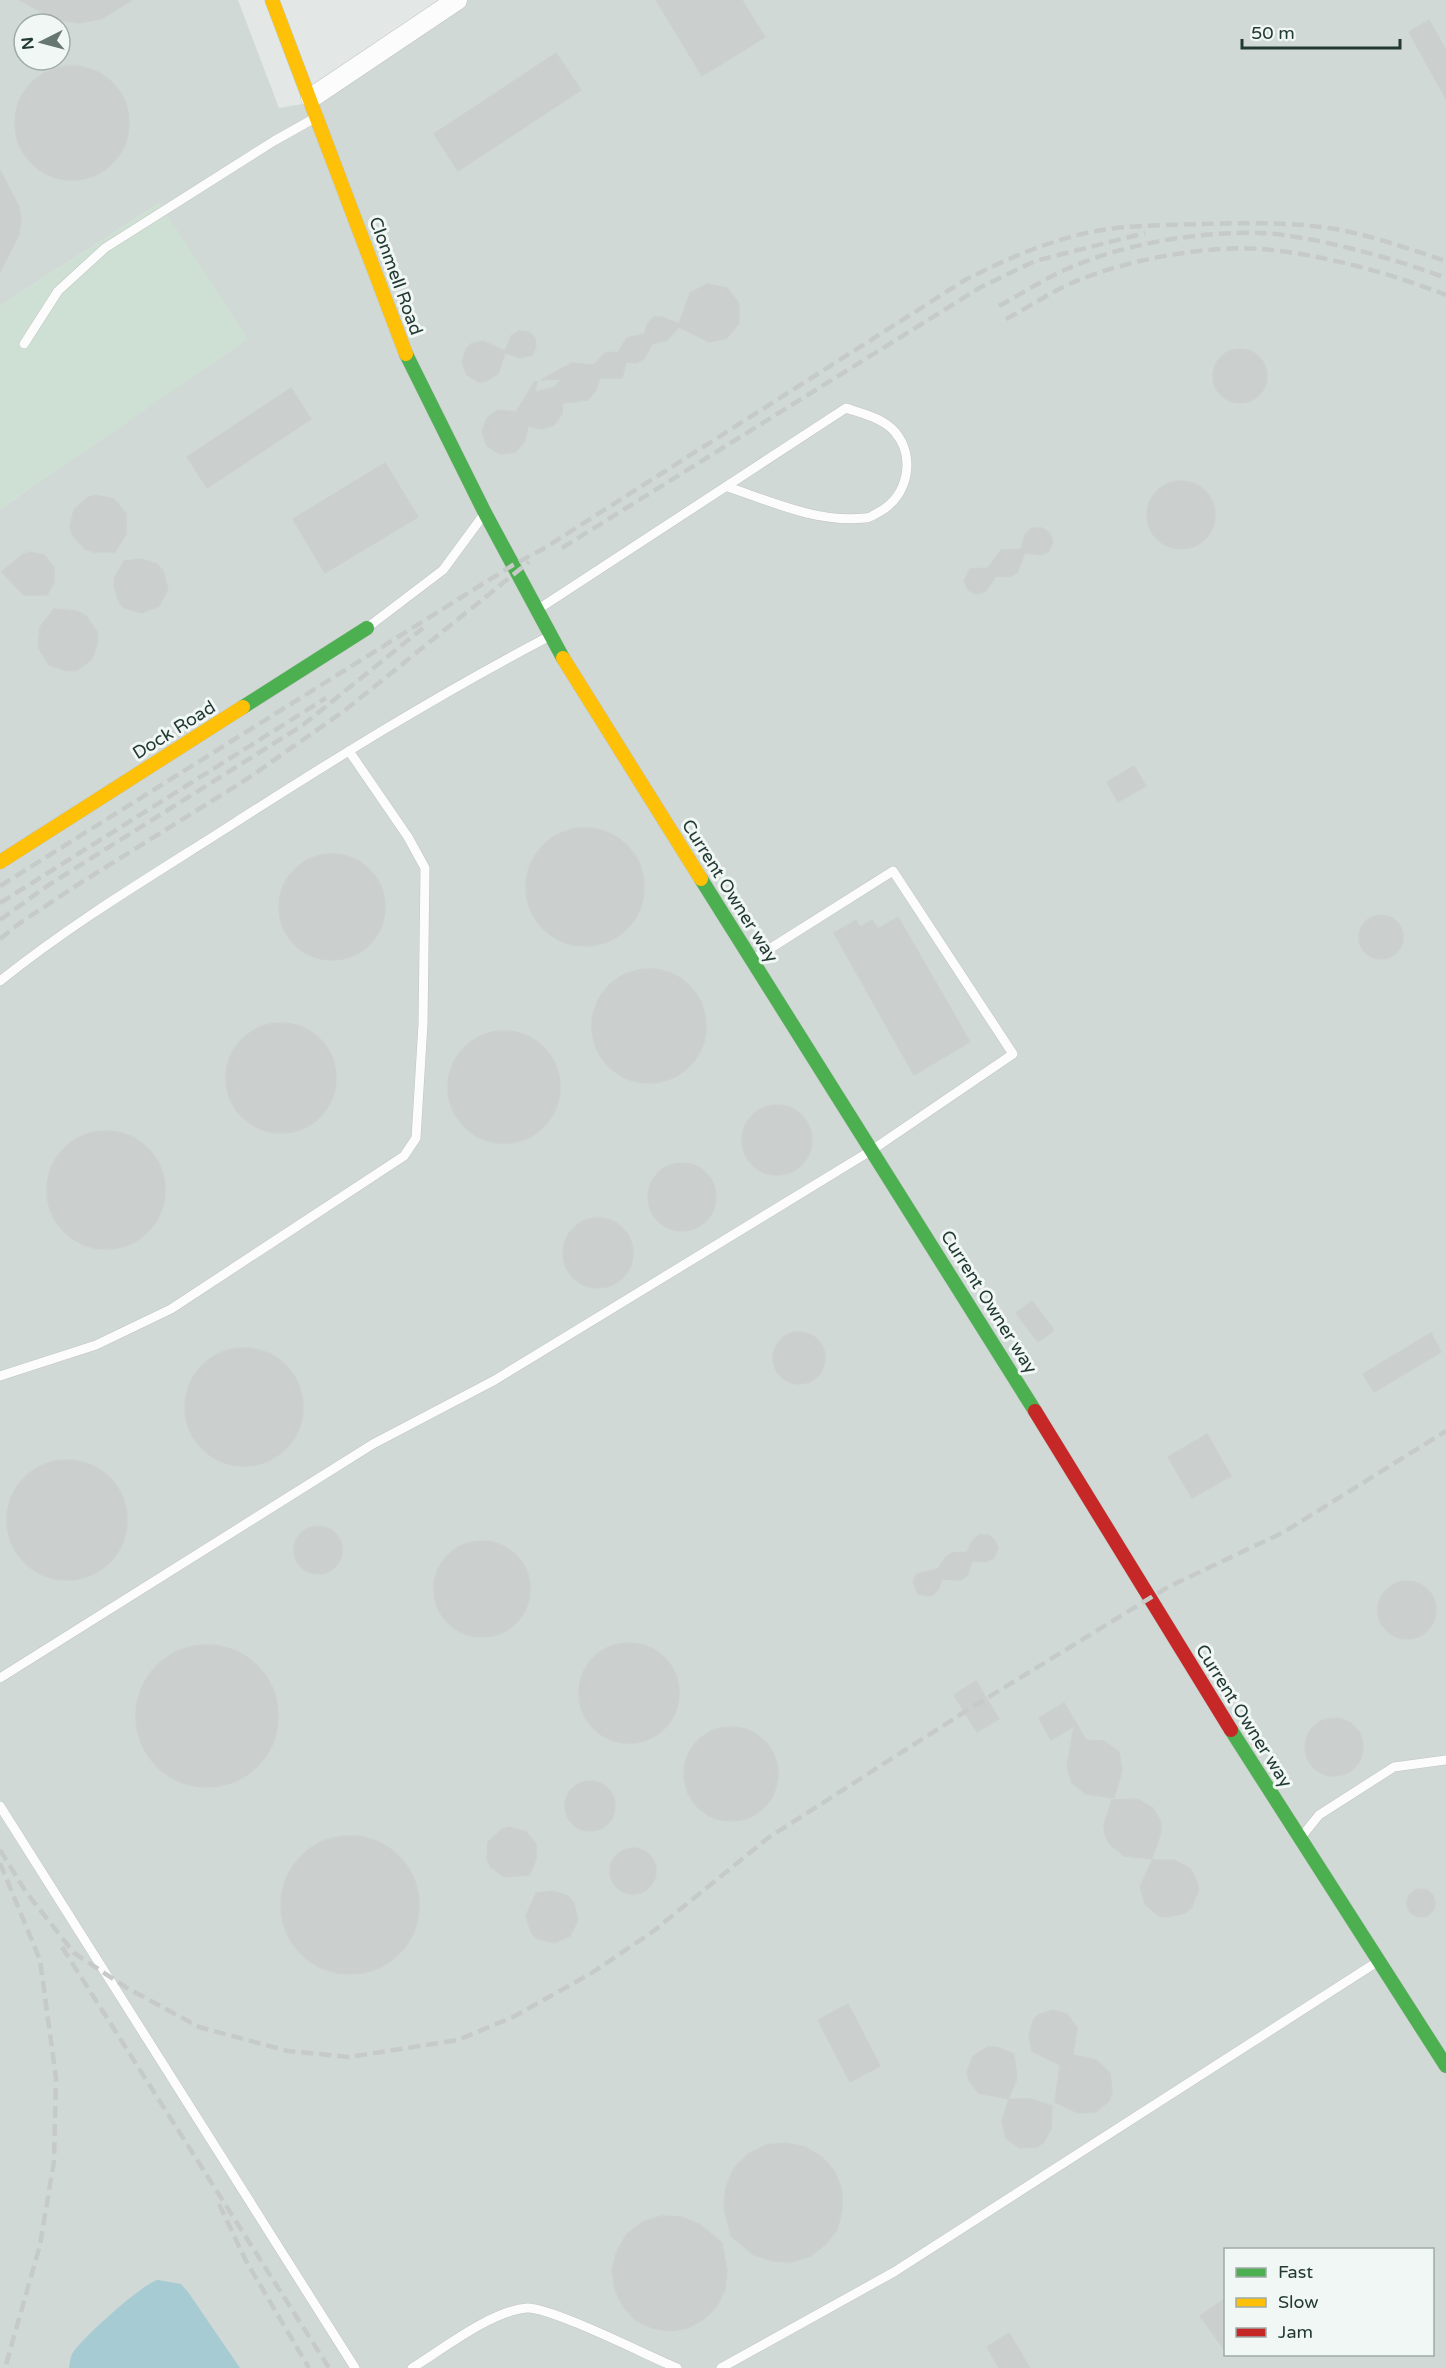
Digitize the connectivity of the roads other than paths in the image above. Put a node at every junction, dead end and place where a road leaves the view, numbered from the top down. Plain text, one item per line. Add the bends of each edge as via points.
1 (272, 0) edge
2 (457, 0) edge
3 (311, 98) junction
4 (318, 117) junction
5 (24, 344) dead end
6 (728, 488) junction
7 (485, 513) junction
8 (507, 554) joint
9 (537, 610) junction
10 (368, 628) joint
11 (550, 635) junction
12 (349, 751) junction
13 (0, 862) edge
14 (752, 960) junction
15 (0, 981) edge
16 (872, 1150) junction
17 (0, 1376) edge
18 (0, 1678) edge
19 (1446, 1761) edge
20 (0, 1806) edge
21 (1300, 1838) junction
22 (1379, 1961) junction
23 (1446, 2066) edge
24 (355, 2368) edge
25 (412, 2368) edge
26 (677, 2368) edge
27 (721, 2368) edge

1 - 3 street, Clonmell Road
2 - 3 street
3 - 4 street, Clonmell Road
4 - 5 lane via 105,248 57,291
4 - 7 street, Clonmell Road via 401,344
6 - 6 lane via 846,408 883,421 896,433 907,456 907,478 892,504 867,519 817,516
6 - 9 lane
7 - 8 street, Clonmell Road
7 - 10 lane via 443,570
8 - 9 street, Current Owner way
9 - 11 street, Current Owner way
10 - 13 street, Dock Road
11 - 12 lane via 455,686
11 - 14 street, Current Owner way
12 - 15 lane via 54,937
12 - 17 lane via 425,868 423,1024 416,1138 404,1156 171,1309 96,1345
14 - 16 street, Current Owner way
14 - 16 lane via 892,871 1013,1054
16 - 18 lane via 495,1380 373,1444
16 - 21 street, Current Owner way
19 - 21 lane via 1394,1767 1319,1815
20 - 24 lane
21 - 22 street, Current Owner way
22 - 23 street, Current Owner way
22 - 27 lane via 894,2272
25 - 26 lane via 502,2315 528,2308 552,2313

